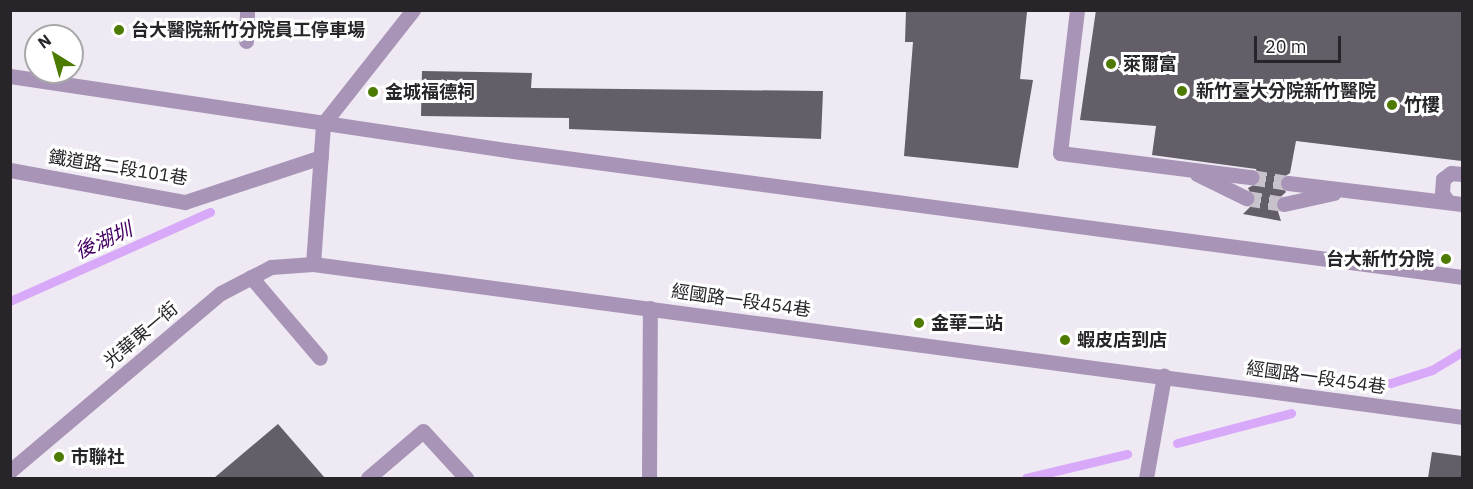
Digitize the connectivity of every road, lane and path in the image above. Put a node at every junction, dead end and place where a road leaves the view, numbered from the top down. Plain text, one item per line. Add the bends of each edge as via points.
1 (247, 10) edge
2 (413, 10) edge
3 (1077, 10) edge
4 (401, 18) edge
5 (246, 41) dead end
6 (10, 76) edge
7 (323, 124) junction
8 (321, 157) junction
9 (1186, 169) junction
10 (10, 170) edge
11 (1462, 174) edge
12 (1251, 177) tunnel mouth
13 (1288, 183) tunnel mouth
14 (1347, 190) junction
15 (1246, 198) tunnel mouth
16 (1455, 203) edge
17 (1284, 204) tunnel mouth
18 (313, 264) junction
19 (1462, 277) edge
20 (251, 278) junction
21 (650, 308) junction
22 (320, 358) dead end
23 (1164, 376) junction
24 (1462, 417) edge
25 (10, 471) edge
26 (368, 478) edge
27 (466, 478) edge
28 (649, 478) edge
29 (1146, 478) edge

1 - 5 street
2 - 4 street
3 - 9 street via 1060,153
4 - 7 street
6 - 7 street
7 - 8 street
7 - 19 street
8 - 10 street, 鐵道路二段101巷 via 185,202
8 - 18 street
9 - 12 street
9 - 15 street
11 - 16 street via 1451,173 1443,179 1442,194
13 - 14 street
14 - 16 street
14 - 17 street
18 - 20 street, 光華東一街 via 271,267
18 - 21 street, 經國路一段454巷
20 - 22 street
20 - 25 street, 光華東一街 via 221,293
21 - 23 street, 經國路一段454巷
21 - 28 street
23 - 24 street, 經國路一段454巷
23 - 29 street
26 - 27 street via 423,431

